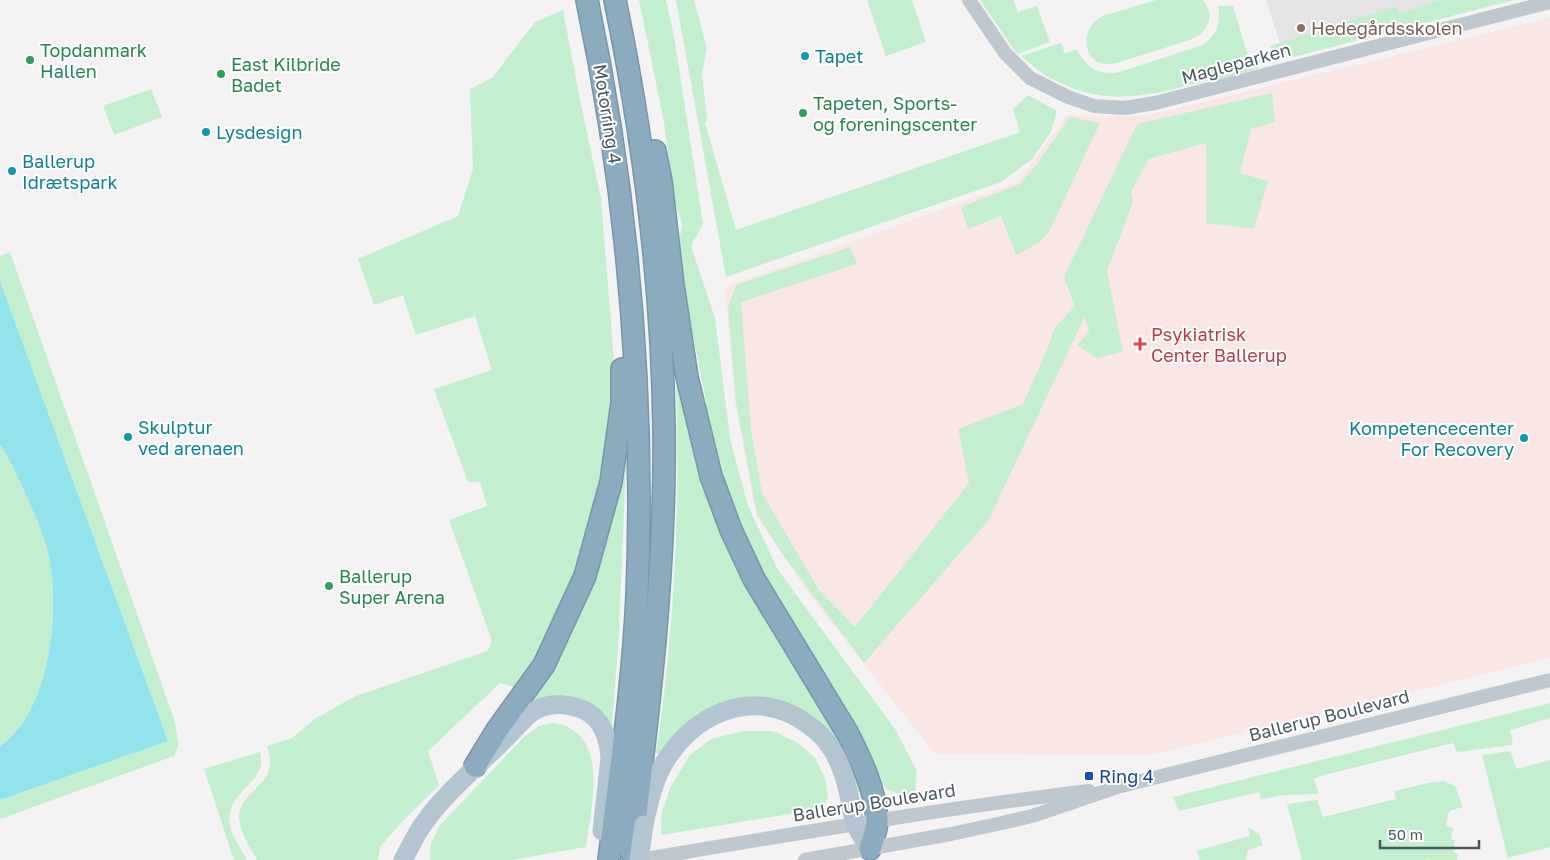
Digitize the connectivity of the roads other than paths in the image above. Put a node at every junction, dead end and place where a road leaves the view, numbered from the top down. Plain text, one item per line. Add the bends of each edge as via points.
1 (587, 0) edge
2 (615, 0) edge
3 (969, 0) edge
4 (1550, 2) edge
5 (630, 72) junction
6 (625, 229) junction
7 (1550, 680) edge
8 (475, 766) junction
9 (1117, 787) junction
10 (877, 820) junction
11 (855, 824) junction
12 (639, 826) junction
13 (608, 832) junction
14 (870, 849) junction
15 (409, 855) edge
16 (599, 860) edge
17 (609, 860) edge
18 (630, 860) edge
19 (638, 860) edge
20 (805, 860) edge

1 - 6 highway, Motorring 4 via 603,77
2 - 5 highway, Motorring 4
3 - 4 street, Magleparken via 1005,53 1030,78 1094,106 1125,108
5 - 10 highway via 661,181 672,285 687,378 711,476 754,579 860,758
5 - 12 highway via 653,234 661,330 664,429 661,543
6 - 8 highway via 622,402 609,491 584,576 544,665
6 - 13 highway via 638,431 638,540 634,640
7 - 9 street, Ballerup Boulevard
8 - 13 main road via 531,713 543,707 557,704 587,712 597,720 610,746
8 - 15 main road via 423,824
9 - 10 street, Ballerup Boulevard
9 - 14 street, Ballerup Boulevard via 1017,820
10 - 11 street, Ballerup Boulevard
10 - 14 highway
11 - 12 main road via 842,768 825,739 797,717 781,710 747,706 712,716 696,726 676,746 668,756
11 - 14 main road
11 - 19 street, Ballerup Boulevard
12 - 18 highway
12 - 19 main road, bridge
13 - 16 main road
13 - 17 highway
14 - 20 street, Ballerup Boulevard

